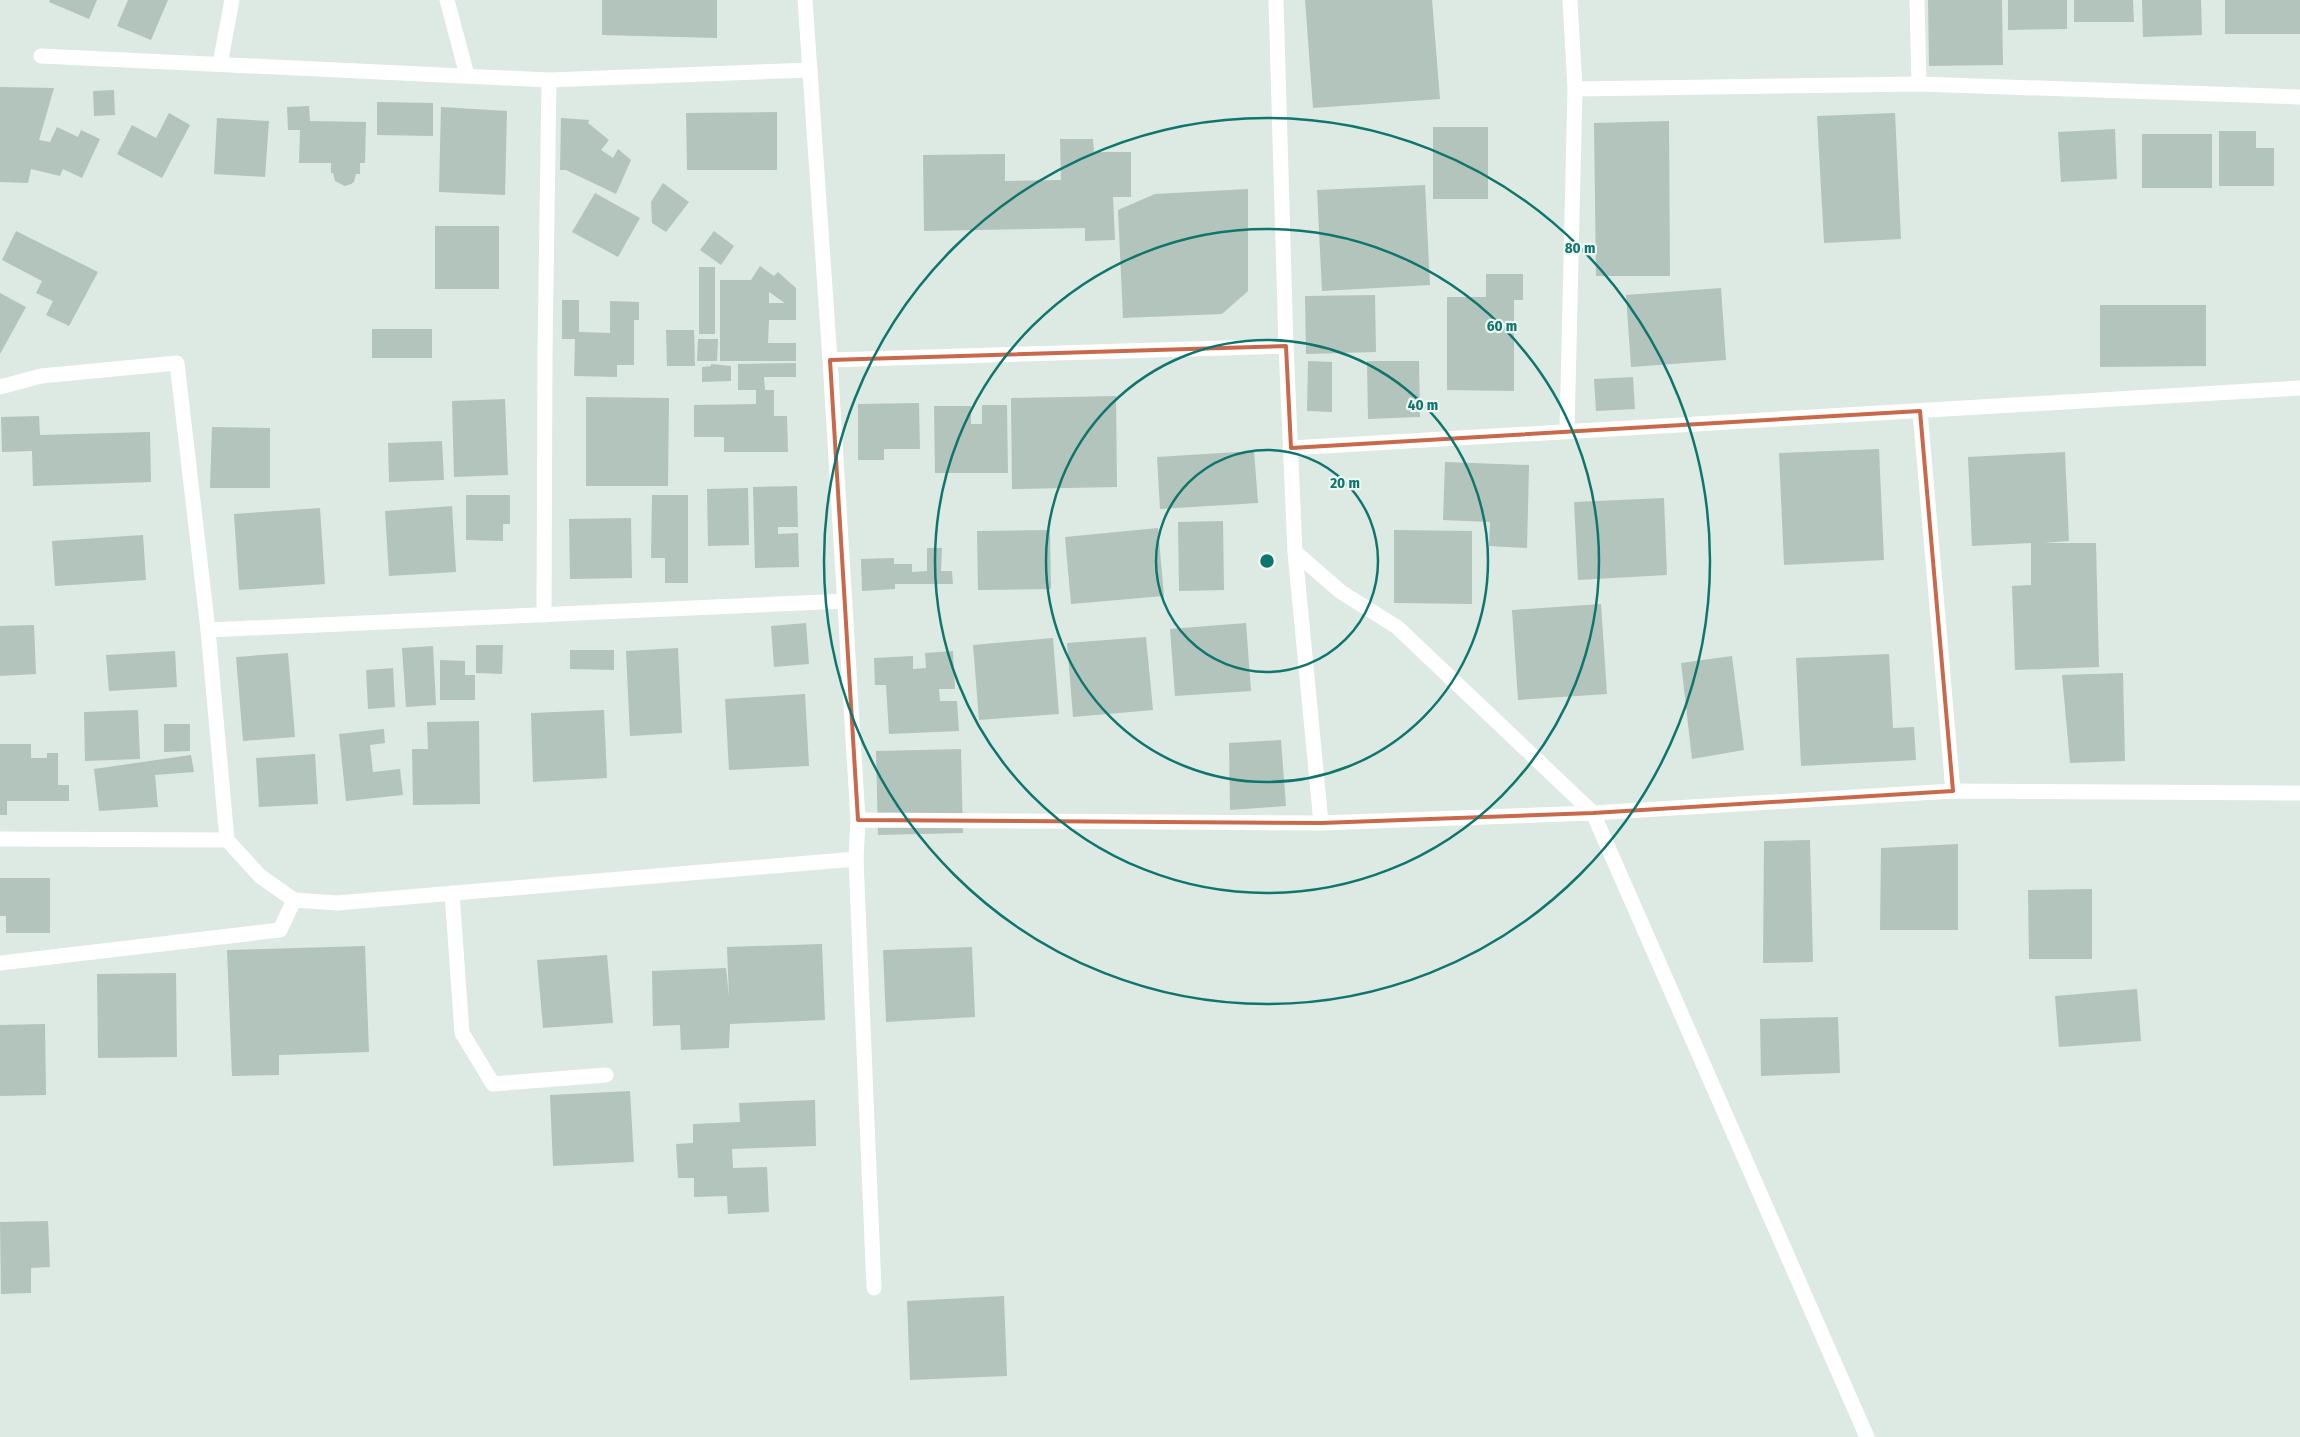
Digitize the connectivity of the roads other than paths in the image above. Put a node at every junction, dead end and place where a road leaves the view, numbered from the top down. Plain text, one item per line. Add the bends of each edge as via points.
1 (232, 0) edge
2 (447, 0) edge
3 (805, 0) edge
4 (1276, 0) edge
5 (1570, 0) edge
6 (1917, 0) edge
7 (41, 56) dead end
8 (220, 64) junction
9 (810, 70) junction
10 (467, 75) junction
11 (549, 80) junction
12 (1919, 84) junction
13 (1575, 89) junction
14 (2300, 97) edge
15 (1286, 346) junction
16 (830, 360) junction
17 (0, 387) edge
18 (2300, 388) edge
19 (1920, 411) junction
20 (1567, 431) junction
21 (1291, 448) junction
22 (1295, 552) junction
23 (845, 601) junction
24 (544, 615) junction
25 (208, 630) junction
26 (1953, 791) junction
27 (2300, 793) edge
28 (1593, 813) junction
29 (858, 820) junction
30 (1321, 823) junction
31 (0, 839) edge
32 (227, 840) junction
33 (856, 859) junction
34 (452, 893) junction
35 (294, 900) junction
36 (0, 963) edge
37 (606, 1074) dead end
38 (874, 1288) dead end
39 (1867, 1437) edge

1 - 8 street
2 - 10 street
3 - 9 street
4 - 15 street
5 - 13 street
6 - 12 street
7 - 8 street
8 - 10 street
9 - 11 street
9 - 16 street
10 - 11 street
11 - 24 street
12 - 13 street
12 - 14 street
13 - 20 street
15 - 16 street
15 - 21 street
16 - 23 street
17 - 25 street via 42,376 177,363
18 - 19 street
19 - 20 street
19 - 26 street
20 - 21 street
21 - 22 street
22 - 28 street via 1341,592 1397,627
22 - 30 street
23 - 24 street
23 - 29 street
24 - 25 street
25 - 32 street
26 - 27 street
26 - 28 street
28 - 30 street
28 - 39 street
29 - 30 street
29 - 33 street
31 - 32 street
32 - 35 street via 260,876
33 - 34 street
33 - 38 street
34 - 35 street via 337,902
34 - 37 street via 462,1033 493,1084
35 - 36 street via 280,930

